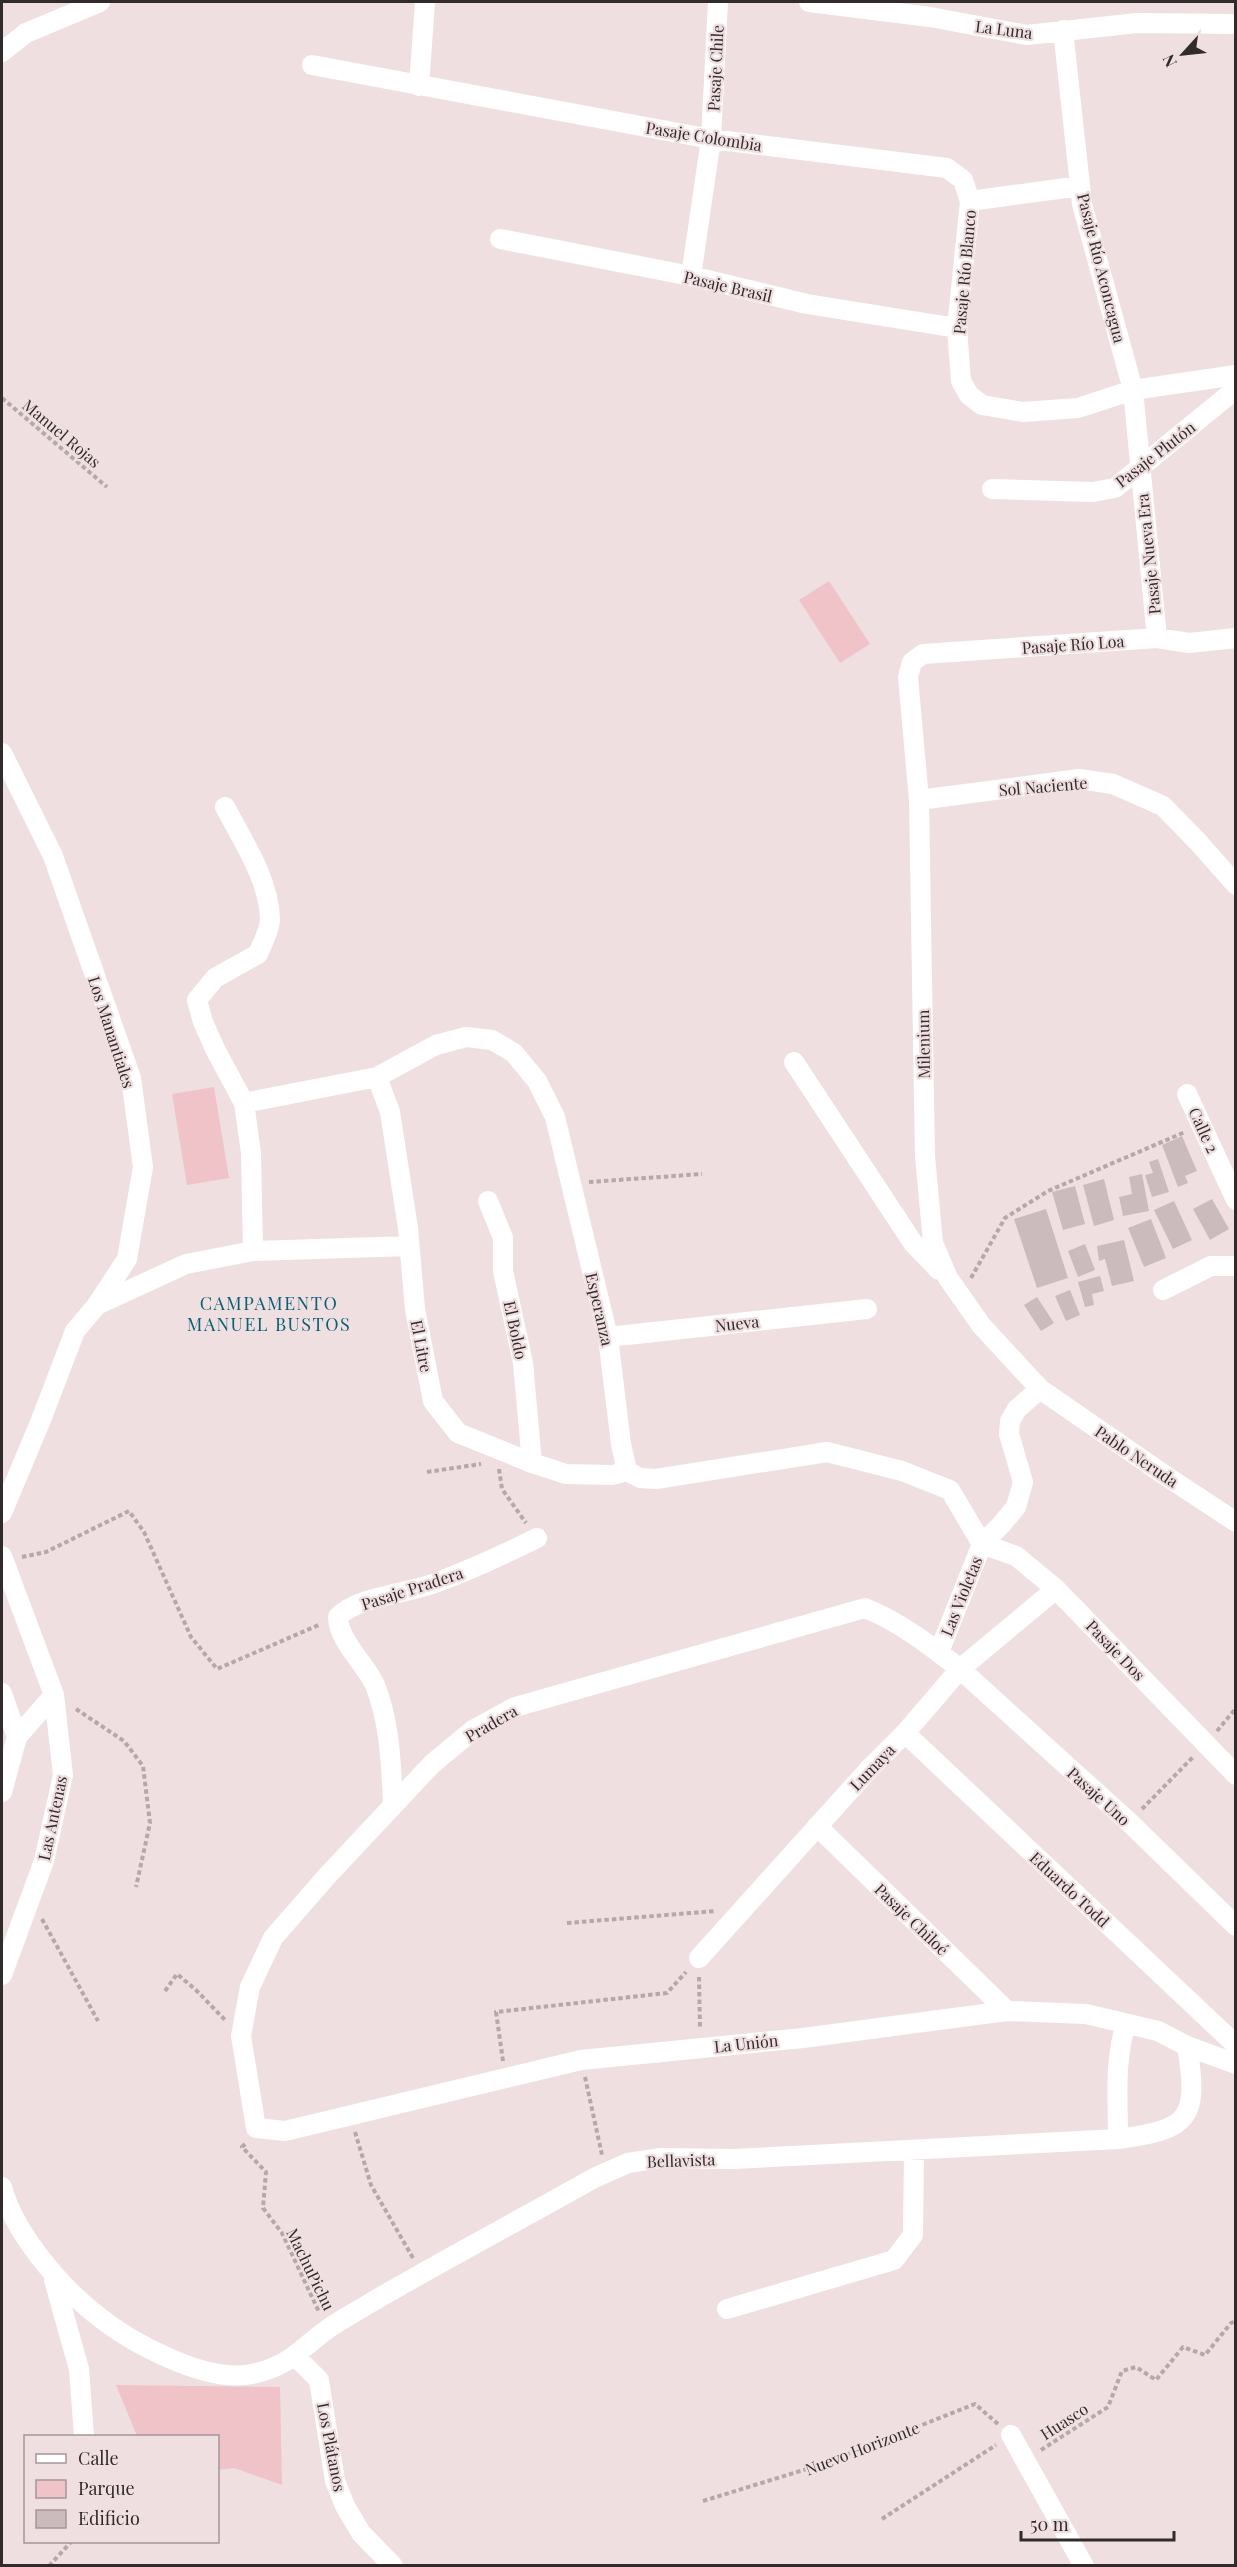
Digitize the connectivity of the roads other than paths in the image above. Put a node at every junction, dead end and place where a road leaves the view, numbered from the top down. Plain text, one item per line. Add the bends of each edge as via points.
1 (100, 2) edge
2 (425, 2) edge
3 (718, 2) edge
4 (809, 2) edge
5 (1236, 24) edge
6 (1063, 30) junction
7 (2, 52) edge
8 (312, 65) dead end
9 (419, 86) junction
10 (711, 139) junction
11 (1080, 186) junction
12 (970, 201) junction
13 (500, 239) dead end
14 (691, 276) junction
15 (957, 328) junction
16 (1236, 375) edge
17 (1236, 389) edge
18 (1133, 390) junction
19 (1140, 469) junction
20 (992, 489) dead end
21 (1157, 638) junction
22 (1236, 638) edge
23 (912, 662) joint
24 (2, 753) edge
25 (919, 800) junction
26 (225, 807) dead end
27 (1236, 885) edge
28 (794, 1062) dead end
29 (377, 1077) junction
30 (1187, 1094) dead end
31 (244, 1103) junction
32 (1236, 1200) edge
33 (488, 1201) dead end
34 (409, 1246) junction
35 (253, 1251) junction
36 (1236, 1266) edge
37 (948, 1278) junction
38 (1163, 1290) dead end
39 (97, 1305) junction
40 (867, 1309) dead end
41 (608, 1337) junction
42 (1040, 1389) junction
43 (532, 1463) junction
44 (627, 1471) junction
45 (2, 1513) edge
46 (1236, 1522) edge
47 (537, 1538) road end
48 (982, 1544) junction
49 (2, 1558) edge
50 (1056, 1589) junction
51 (939, 1652) junction
52 (960, 1669) junction
53 (2, 1693) edge
54 (54, 1695) junction
55 (905, 1733) junction
56 (16, 1737) junction
57 (1236, 1775) edge
58 (2, 1792) edge
59 (393, 1803) junction
60 (817, 1826) junction
61 (1236, 1926) edge
62 (699, 1958) road end
63 (2, 1975) edge
64 (1007, 2011) junction
65 (1125, 2024) junction
66 (1236, 2044) edge
67 (1187, 2046) junction
68 (1236, 2064) edge
69 (256, 2128) joint
70 (1118, 2139) junction
71 (914, 2151) junction
72 (2, 2187) edge
73 (52, 2271) junction
74 (727, 2309) dead end
75 (296, 2356) junction
76 (84, 2435) edge
77 (1011, 2435) road end
78 (393, 2565) edge
79 (1084, 2565) edge

1 - 7 street via 26,33
2 - 9 street
3 - 10 street, Pasaje Chile
4 - 6 street, La Luna via 930,17 1027,35
5 - 6 street, La Luna via 1137,23
6 - 11 street, Pasaje Río Aconcagua
8 - 9 street, Pasaje Colombia
9 - 10 street, Pasaje Colombia
10 - 12 street, Pasaje Colombia via 947,168 963,180
10 - 14 street, Pasaje Chile
11 - 12 street
11 - 18 street, Pasaje Río Aconcagua
12 - 15 street, Pasaje Río Blanco
13 - 14 street, Pasaje Brasil
14 - 15 street, Pasaje Brasil via 807,304
15 - 18 street, Pasaje Río Blanco via 961,381 969,395 982,405 1023,412 1078,408
16 - 18 street
17 - 19 street, Pasaje Plutón
18 - 19 street, Pasaje Río Aconcagua
19 - 20 street, Pasaje Plutón via 1115,488 1093,492
19 - 21 street, Pasaje Nueva Era
21 - 22 street, Pasaje Río Loa via 1189,643
21 - 23 street, Pasaje Río Loa via 923,654
23 - 25 street, Milenium via 908,677
24 - 39 street, Los Manantiales via 53,856 131,1078 143,1167 127,1259
25 - 27 street, Sol Naciente via 1079,779 1113,784 1163,806
25 - 37 street, Milenium via 925,1156 933,1243
26 - 31 street via 265,891 270,921 258,954 215,978 197,999 216,1052
28 - 37 street via 913,1243
29 - 31 street, Esperanza
29 - 34 street, El Litre via 390,1112
29 - 41 street, Esperanza via 436,1045 466,1037 492,1040 514,1053 537,1081 555,1117
30 - 32 street, Calle 2
31 - 35 street via 251,1153
33 - 43 street, El Boldo via 503,1238 503,1271 524,1363
34 - 35 street
34 - 43 street, El Litre via 415,1309 433,1401 458,1433
35 - 39 street via 186,1264
36 - 38 street via 1211,1266
37 - 42 street, Milenium via 981,1325
39 - 45 street, Los Manantiales via 75,1331
40 - 41 street, Nueva
41 - 44 street, Esperanza
42 - 46 street, Pablo Neruda
42 - 48 street, Las Violetas via 1017,1409 1010,1421 1009,1434 1023,1482 1016,1507
43 - 44 street, El Litre via 566,1474 613,1476
44 - 48 street via 640,1478 656,1479 826,1452 902,1471 950,1491
47 - 59 street, Pasaje Pradera via 479,1567 379,1598 348,1609 338,1617 341,1631 374,1684 386,1721
48 - 50 street, Pasaje Dos via 1016,1556
48 - 51 street, Las Violetas
49 - 54 street, Las Antenas
50 - 52 street, Lumaya
50 - 57 street, Pasaje Dos
51 - 52 street, Pradera
51 - 59 street, Pradera via 883,1615 865,1608 833,1616 515,1707 473,1730
52 - 55 street, Lumaya
52 - 61 street, Pasaje Uno via 1129,1822
53 - 56 street
54 - 56 street
54 - 63 street, Las Antenas via 63,1775 44,1861
55 - 60 street, Lumaya
55 - 66 street, Eduardo Todd
56 - 58 street
59 - 69 street, Pradera via 273,1938 250,1987 241,2036
60 - 62 street, Lumaya
60 - 64 street, Pasaje Chiloé
64 - 65 street, La Unión via 1086,2014
64 - 69 street, La Unión via 803,2038 581,2060 285,2131
65 - 67 street, La Unión via 1158,2031
65 - 70 street via 1119,2044
67 - 68 street, La Unión
67 - 70 street, Bellavista via 1193,2080 1190,2108 1182,2120 1167,2130
70 - 71 street, Bellavista
71 - 74 street via 913,2235 894,2260
71 - 75 street, Bellavista via 733,2160 661,2158 628,2163 422,2274 328,2329
72 - 73 street via 5,2201 28,2240
73 - 75 street via 71,2295 114,2329 175,2360 216,2374 250,2375
73 - 76 street via 79,2369
75 - 78 street, Los Plátanos via 319,2380 336,2481 345,2506 361,2533
77 - 79 street

